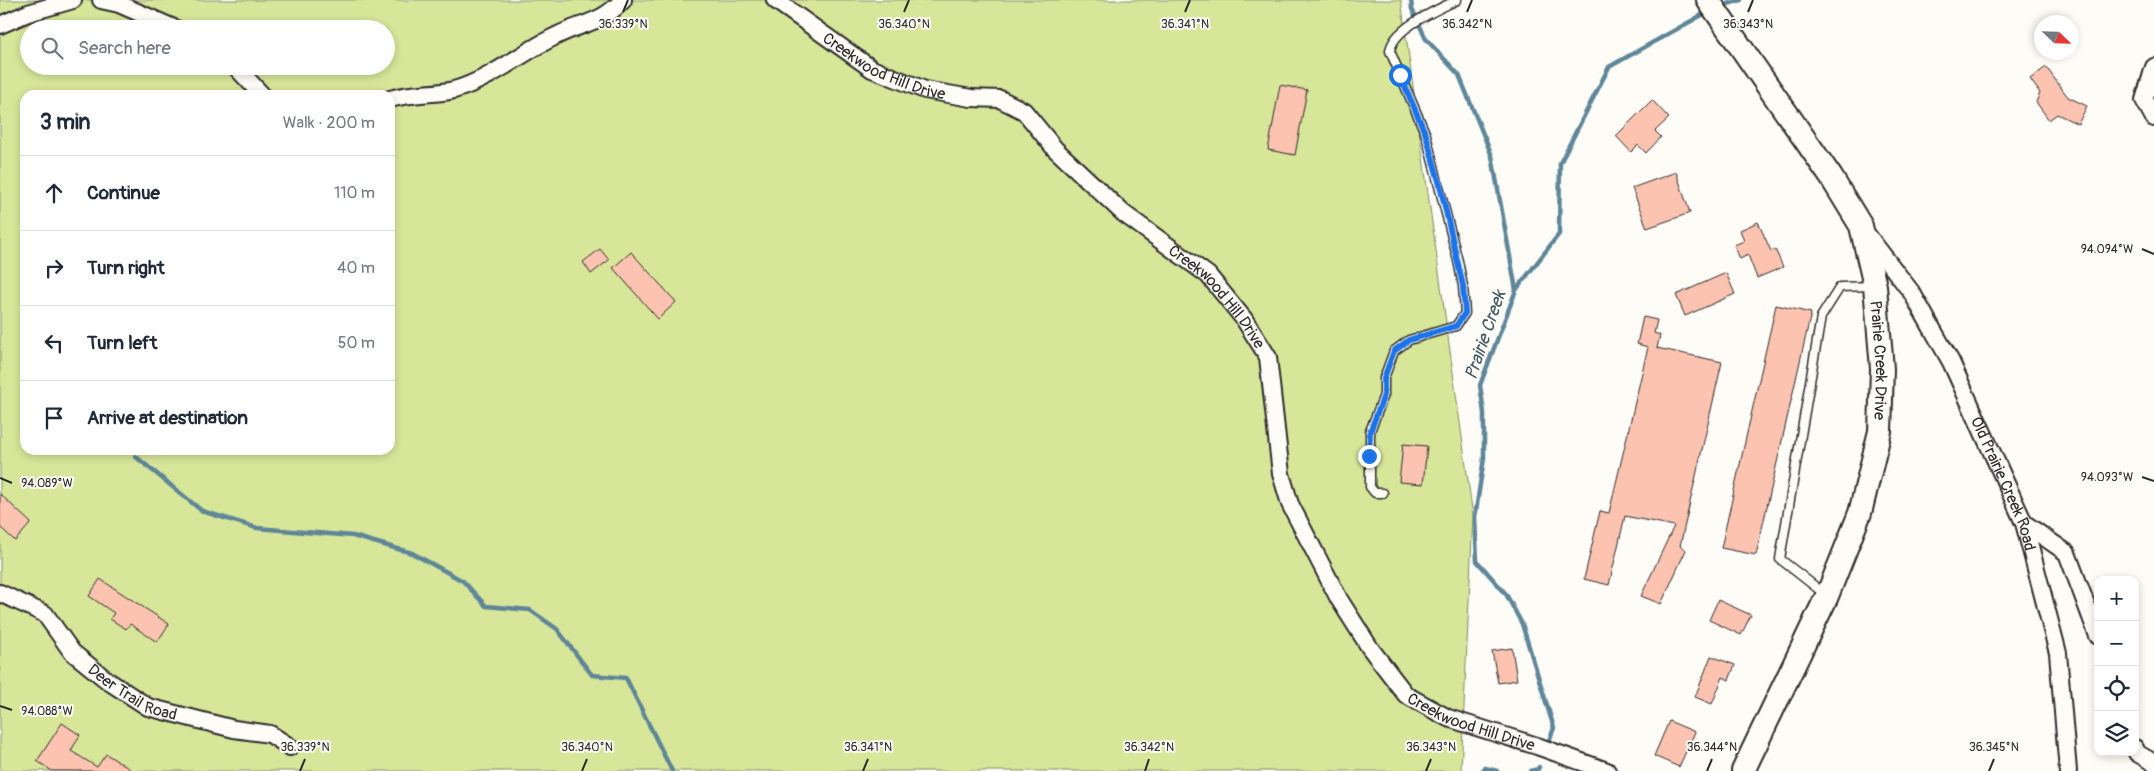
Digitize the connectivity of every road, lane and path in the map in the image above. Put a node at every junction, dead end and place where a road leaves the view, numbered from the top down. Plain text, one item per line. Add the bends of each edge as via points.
1 (73, 0) edge
2 (101, 0) edge
3 (623, 0) edge
4 (775, 0) edge
5 (1456, 0) edge
6 (1708, 0) edge
7 (155, 20) edge
8 (0, 25) edge
9 (2154, 67) edge
10 (243, 75) edge
11 (257, 90) edge
12 (395, 98) edge
13 (2154, 118) edge
14 (1861, 226) junction
15 (1875, 286) junction
16 (1383, 493) dead end
17 (2024, 523) junction
18 (0, 593) edge
19 (1827, 596) junction
20 (2094, 625) edge
21 (290, 747) dead end
22 (2139, 754) edge
23 (2154, 764) edge
24 (1607, 771) edge
25 (1743, 771) edge
26 (2068, 771) edge

1 - 8 street
2 - 7 street
3 - 12 street via 611,13 586,26 556,35 494,73 454,90
4 - 24 street, Creekwood Hill Drive via 872,69 926,90 971,98 1000,99 1024,111 1055,149 1122,213 1208,275 1244,319 1268,357 1281,474 1290,504 1339,599 1370,648 1406,695 1448,718
5 - 16 lane via 1407,27 1391,43 1390,51 1426,135 1458,261 1465,313 1456,326 1409,340 1394,351 1384,378 1384,395 1370,432 1370,487 1375,493
6 - 14 main road, Prairie Creek Drive via 1831,177
9 - 13 street via 2144,100
10 - 11 street
14 - 15 main road, Prairie Creek Drive
14 - 17 street, Old Prairie Creek Road via 1912,293 1951,362
15 - 19 main road, Prairie Creek Drive via 1882,369 1880,431 1860,513
15 - 19 lane via 1840,287 1821,317 1780,559
17 - 20 street via 2067,553
17 - 26 street, Old Prairie Creek Road via 2058,653
18 - 21 street, Deer Trail Road via 45,614 72,652 148,707 234,729 270,734
19 - 25 main road, Prairie Creek Drive
22 - 23 street

